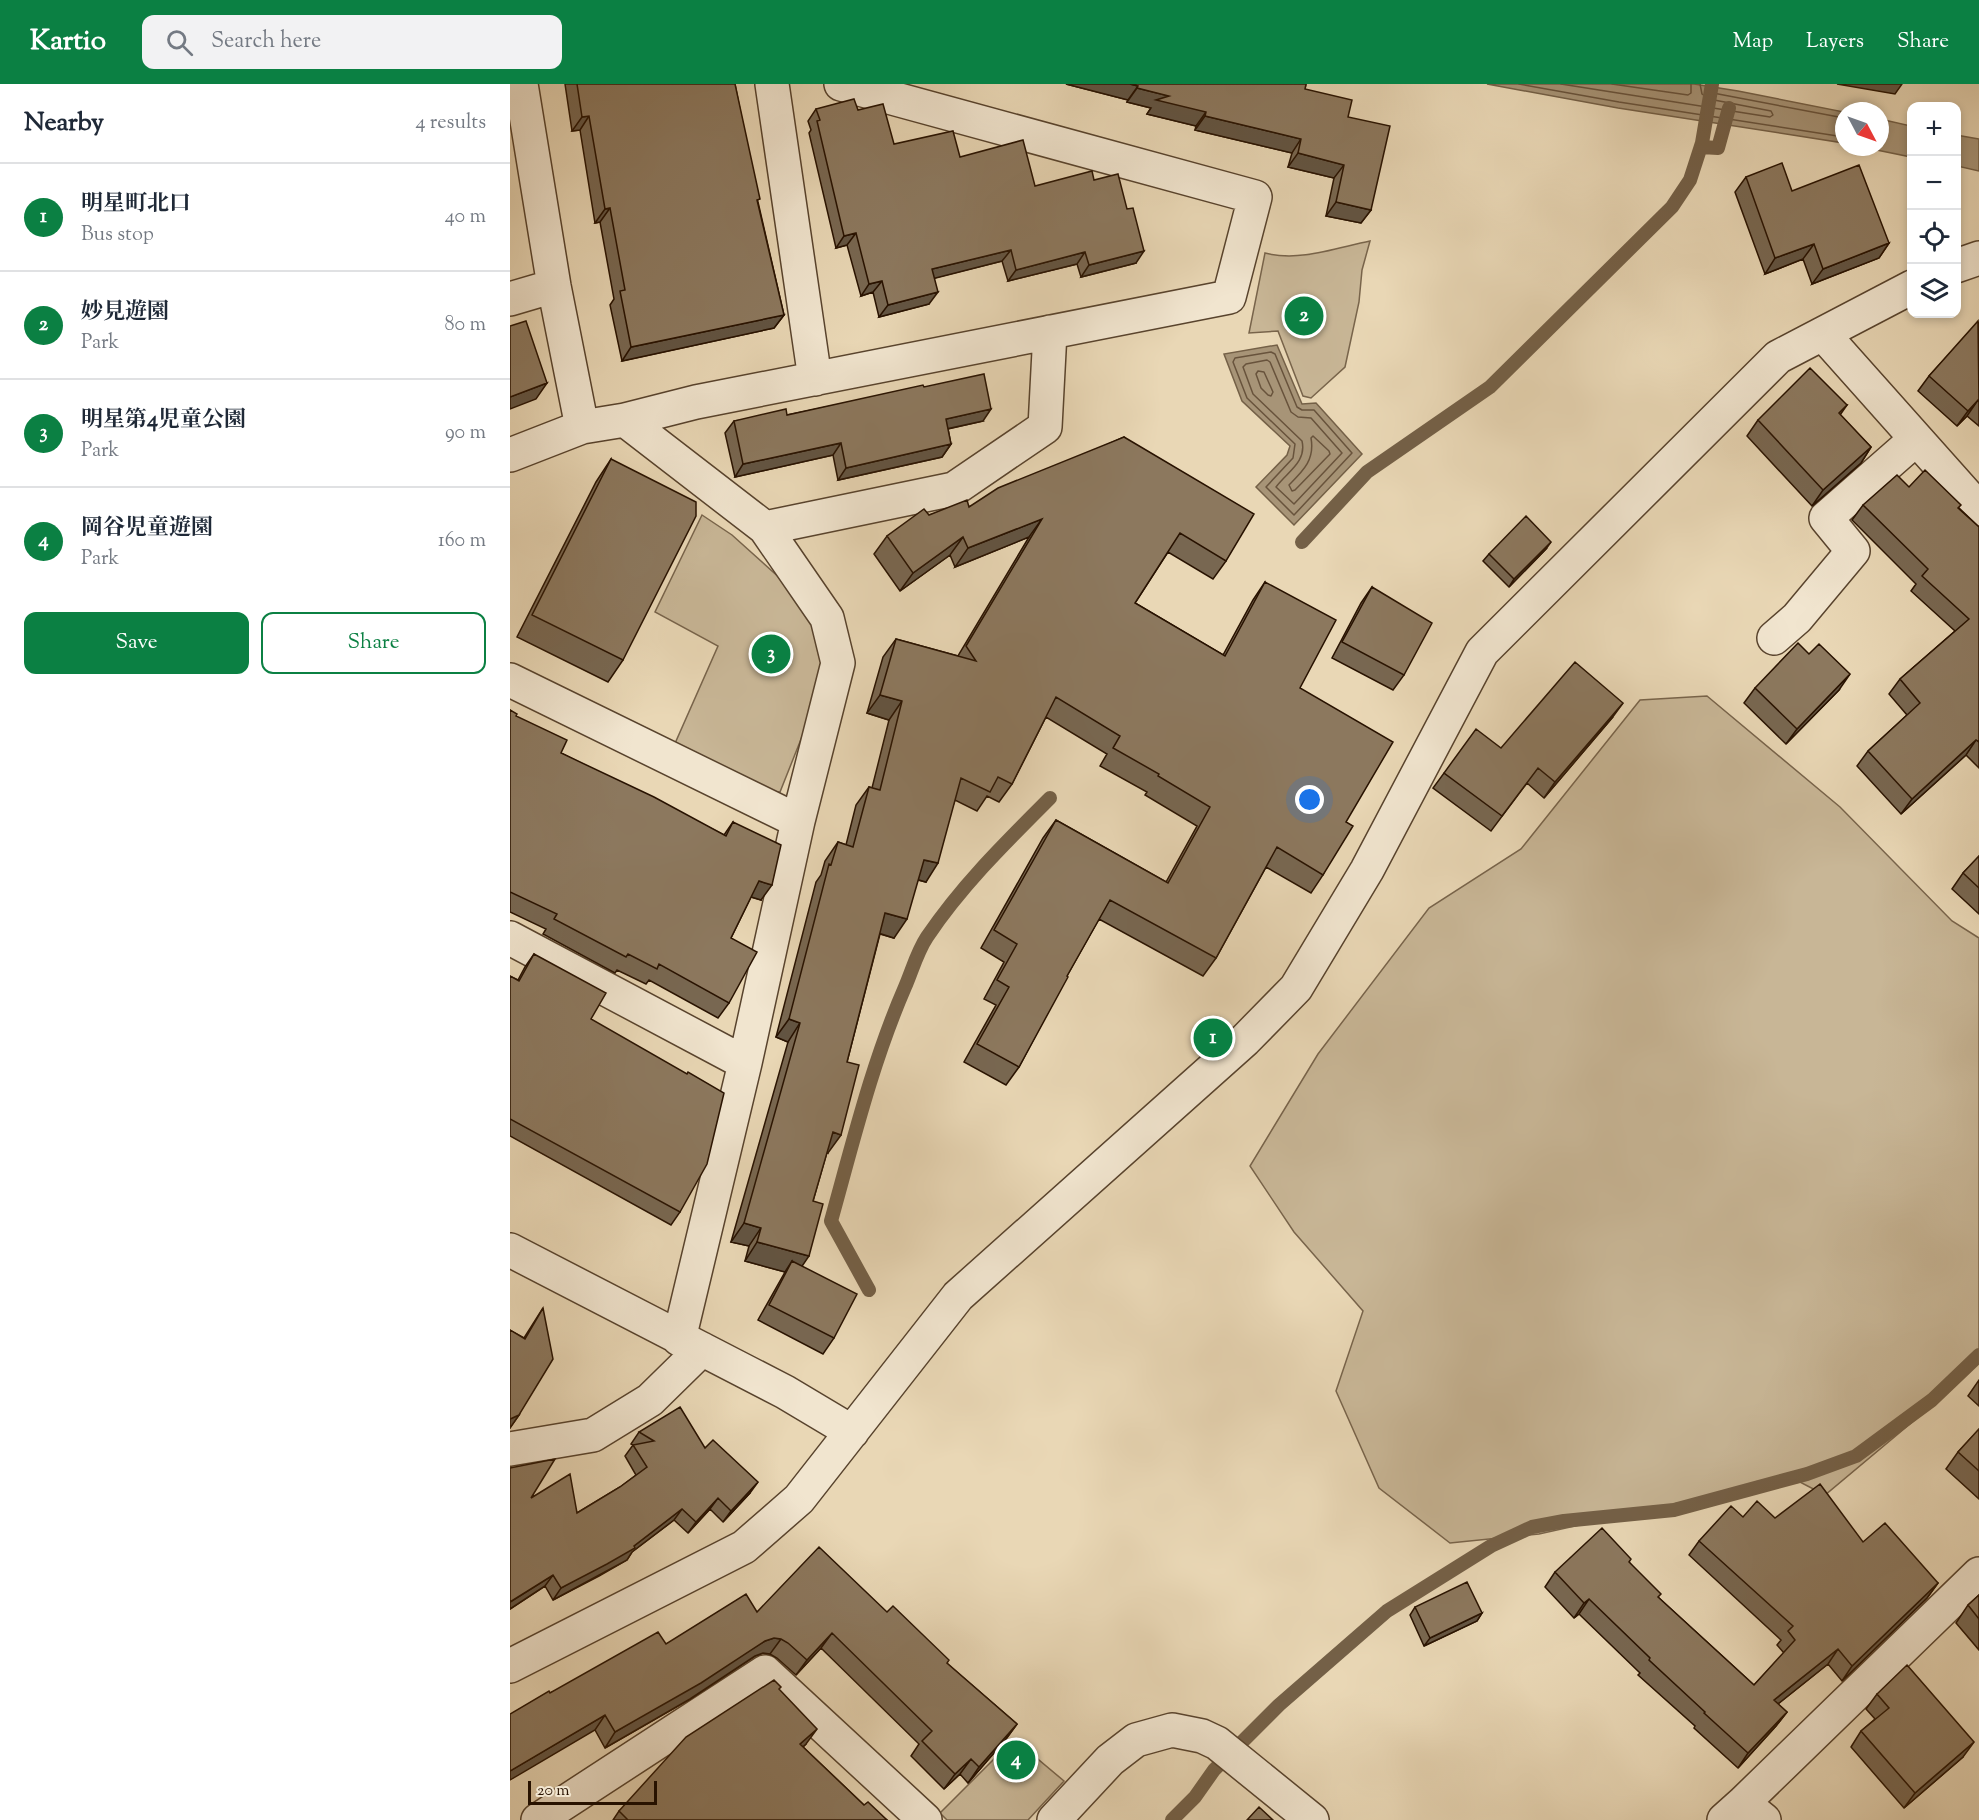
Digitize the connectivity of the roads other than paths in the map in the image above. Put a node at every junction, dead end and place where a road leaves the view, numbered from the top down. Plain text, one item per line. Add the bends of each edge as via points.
1 (521, 84) edge
2 (772, 84) edge
3 (841, 84) edge
4 (1979, 258) edge
5 (1961, 264) edge
6 (554, 286) junction
7 (1907, 289) edge
8 (510, 299) edge
9 (1050, 332) junction
10 (1823, 334) junction
11 (815, 379) junction
12 (625, 420) junction
13 (582, 427) junction
14 (1916, 439) junction
15 (510, 455) edge
16 (1979, 509) edge
17 (765, 528) junction
18 (1795, 630) dead end
19 (510, 680) edge
20 (798, 821) junction
21 (510, 938) edge
22 (745, 1063) junction
23 (510, 1250) edge
24 (691, 1344) junction
25 (852, 1432) junction
26 (510, 1449) edge
27 (1979, 1574) edge
28 (510, 1666) edge
29 (1744, 1814) edge
30 (538, 1820) edge
31 (925, 1820) edge
32 (1054, 1820) edge
33 (1312, 1820) edge

1 - 6 street
2 - 11 street
3 - 9 street via 1255,197 1229,297
4 - 5 street
6 - 8 street
6 - 13 street
7 - 10 street
9 - 11 street
9 - 17 street via 1045,427 954,489
10 - 14 street
10 - 25 street via 1778,357 1482,652 1367,870 1296,988 1245,1040 958,1296
11 - 12 street
12 - 13 street
12 - 17 street
13 - 15 street
14 - 16 street
14 - 18 street via 1826,518 1853,551
17 - 20 street via 828,618 838,663
19 - 20 street
20 - 22 street
21 - 22 street
22 - 24 street
23 - 24 street
24 - 25 street
24 - 26 street via 650,1400 593,1435
25 - 28 street via 799,1499 744,1547
27 - 29 street
30 - 31 street via 765,1672
32 - 33 street via 1110,1760 1136,1740 1172,1730 1217,1743

